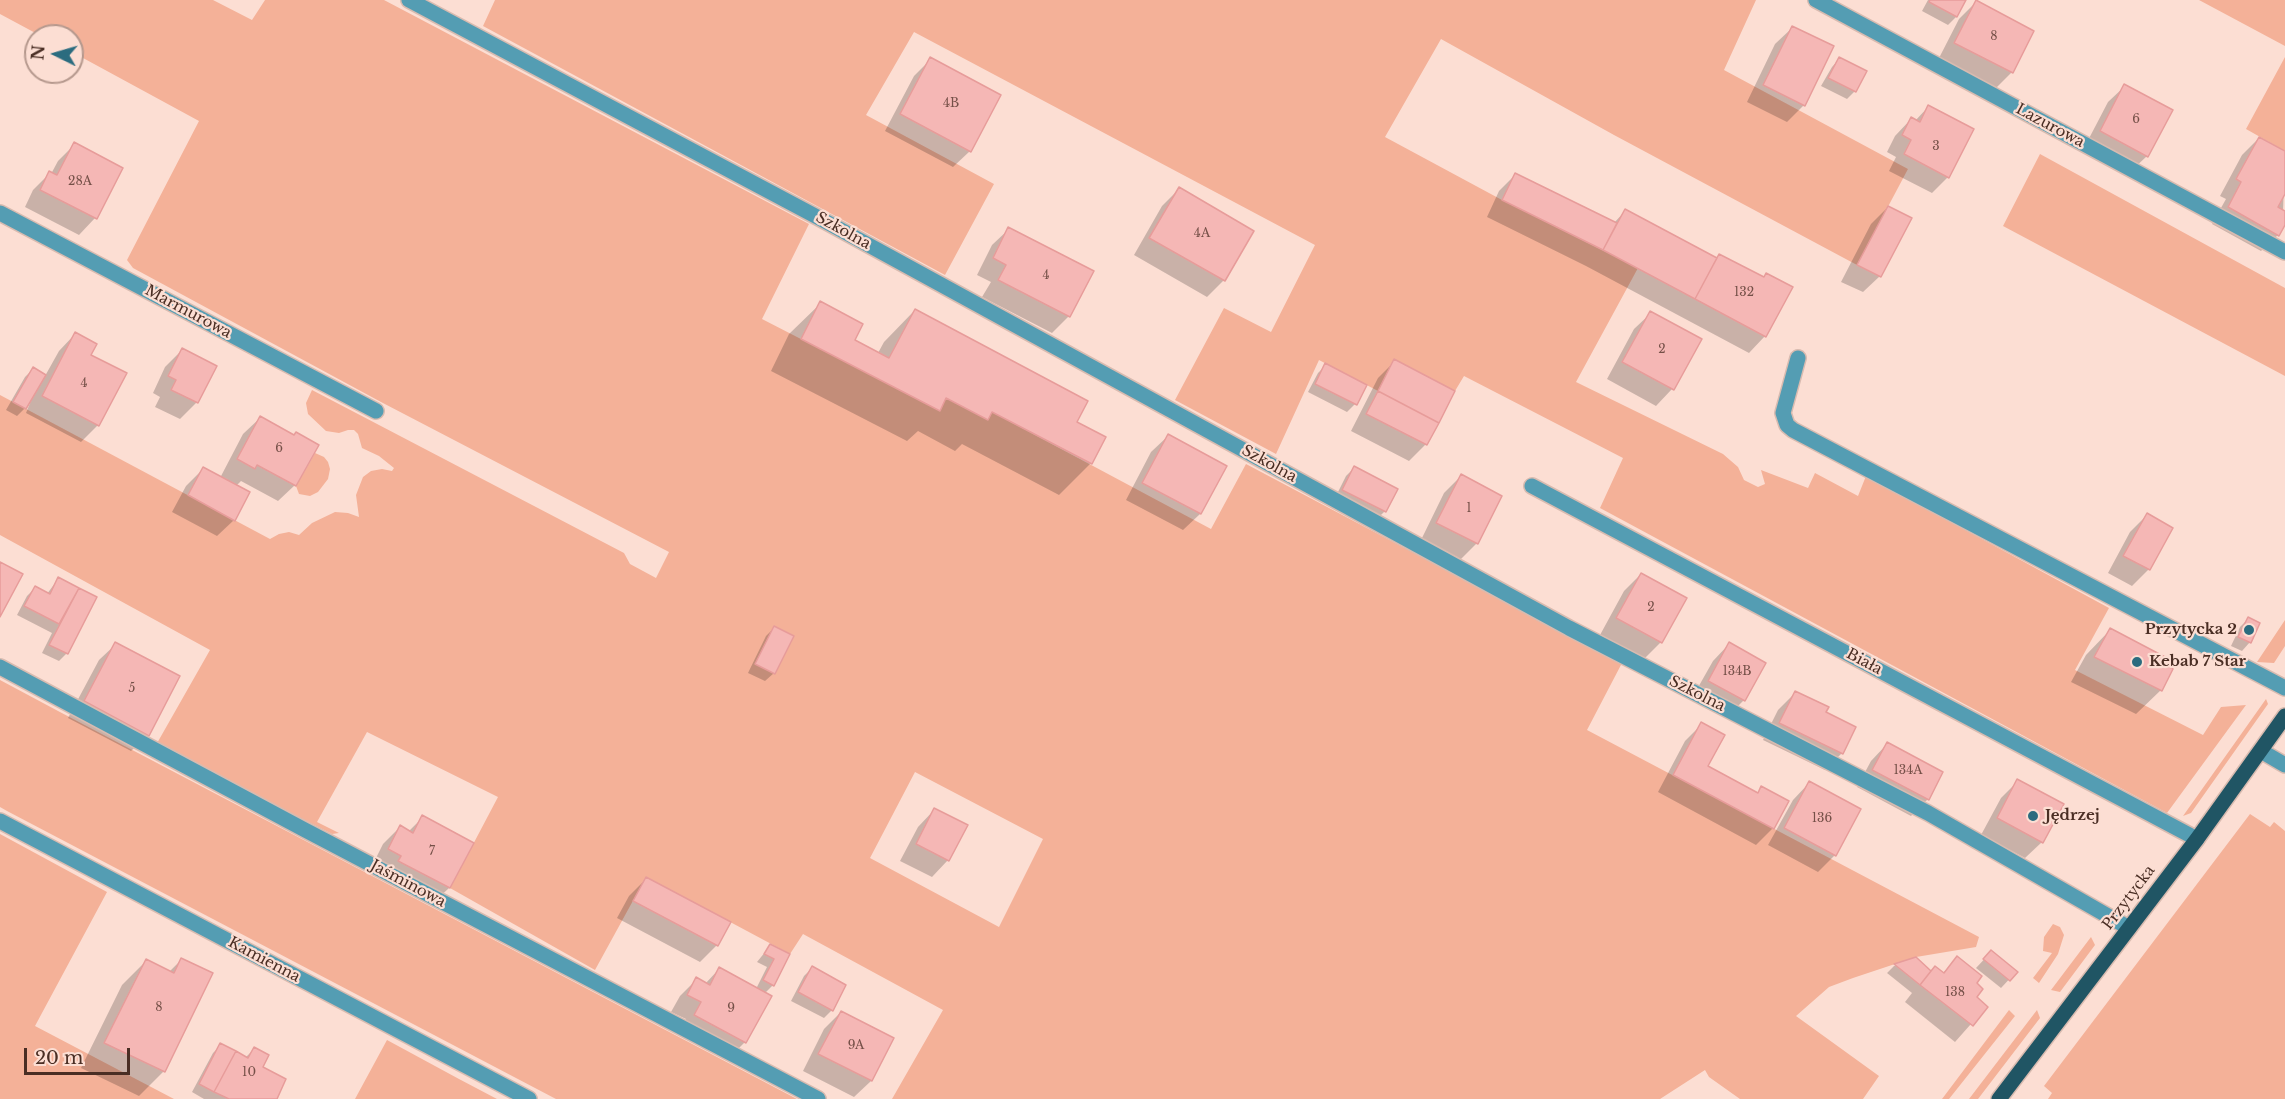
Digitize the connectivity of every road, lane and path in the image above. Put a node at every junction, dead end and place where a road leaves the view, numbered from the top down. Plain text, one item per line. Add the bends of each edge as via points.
1 (409, 0) edge
2 (1816, 0) edge
3 (0, 213) edge
4 (2285, 252) edge
5 (1798, 358) dead end
6 (376, 411) dead end
7 (1532, 486) dead end
8 (0, 668) edge
9 (2285, 688) edge
10 (2285, 716) edge
11 (2261, 751) junction
12 (2285, 765) edge
13 (0, 821) edge
14 (2197, 839) junction
15 (2129, 928) junction
16 (529, 1099) edge
17 (818, 1099) edge
18 (1999, 1099) edge

1 - 15 street, Szkolna via 831,224 1569,628 1928,813
2 - 4 street, Lazurowa
3 - 6 street, Marmurowa
5 - 9 street via 1783,413 1792,430
7 - 14 street, Biała
8 - 17 street, Jaśminowa
10 - 11 main road, Przytycka
11 - 12 street
11 - 14 main road, Przytycka
13 - 16 street, Kamienna
14 - 15 main road, Przytycka
15 - 18 main road, Przytycka

